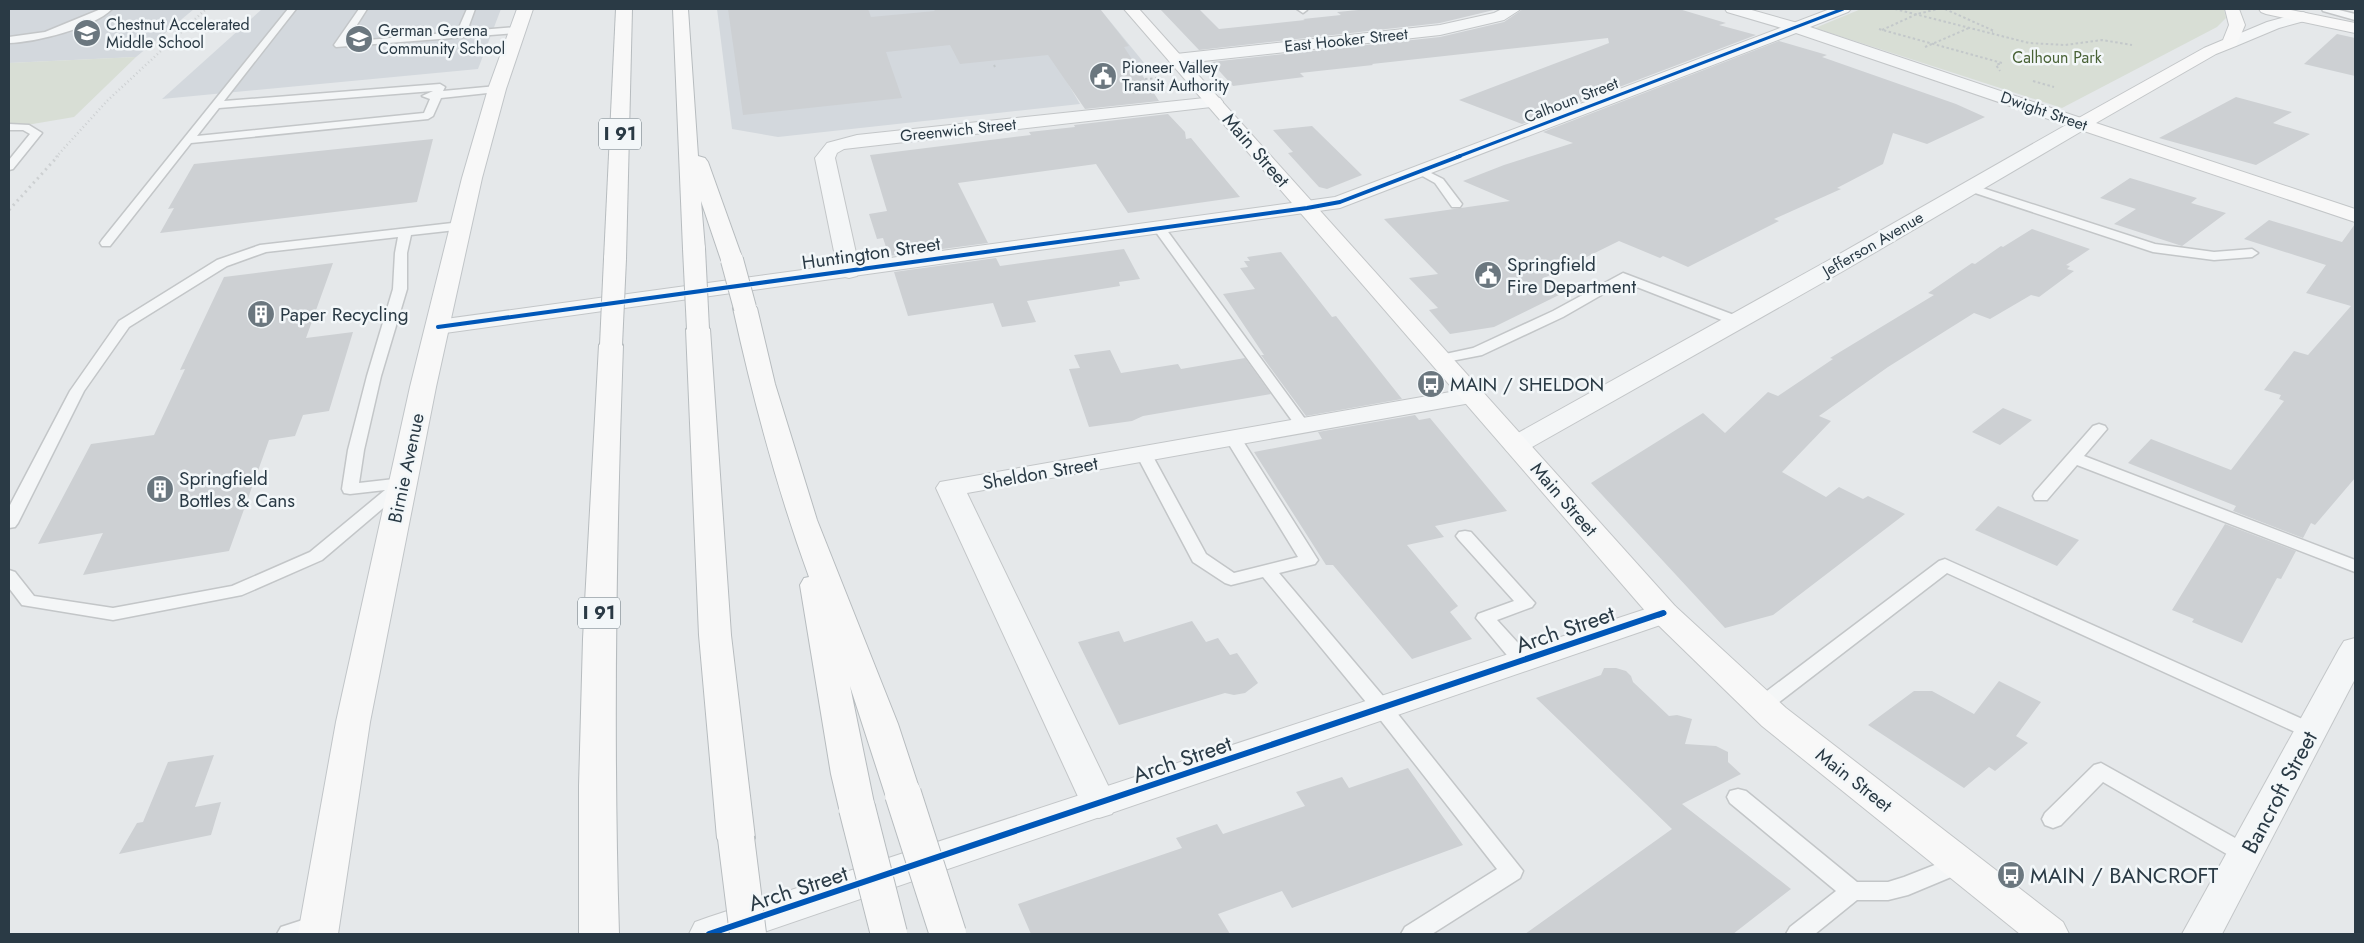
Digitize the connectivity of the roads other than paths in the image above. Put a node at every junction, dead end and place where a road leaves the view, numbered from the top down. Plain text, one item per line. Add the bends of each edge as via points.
1 (108, 9) edge
2 (292, 9) edge
3 (363, 9) edge
4 (471, 9) edge
5 (525, 9) edge
6 (624, 9) edge
7 (680, 9) edge
8 (1131, 9) edge
9 (1513, 9) edge
10 (1732, 9) edge
11 (1843, 9) edge
12 (2232, 9) edge
13 (2266, 9) edge
14 (2326, 9) edge
15 (2303, 17) junction
16 (2355, 17) edge
17 (1795, 27) junction
18 (2355, 28) edge
19 (517, 30) junction
20 (461, 35) junction
21 (9, 40) edge
22 (2230, 43) junction
23 (1167, 68) junction
24 (497, 89) junction
25 (436, 95) junction
26 (1214, 102) junction
27 (350, 104) dead end
28 (216, 105) junction
29 (2081, 124) junction
30 (9, 127) edge
31 (687, 130) junction
32 (187, 140) junction
33 (9, 167) edge
34 (1421, 171) junction
35 (1970, 188) junction
36 (1456, 204) dead end
37 (1307, 208) junction
38 (2355, 216) edge
39 (461, 226) junction
40 (1158, 228) junction
41 (404, 233) junction
42 (106, 242) dead end
43 (2252, 253) dead end
44 (849, 271) junction
45 (1737, 321) junction
46 (438, 327) junction
47 (1441, 360) junction
48 (1473, 396) junction
49 (1303, 426) junction
50 (2099, 430) dead end
51 (1233, 438) junction
52 (1516, 445) junction
53 (1144, 454) junction
54 (2074, 458) junction
55 (403, 483) junction
56 (2041, 496) dead end
57 (803, 520) junction
58 (9, 523) edge
59 (1465, 536) dead end
60 (2355, 566) edge
61 (1267, 570) junction
62 (9, 576) edge
63 (1664, 613) junction
64 (2355, 650) edge
65 (1523, 660) junction
66 (1762, 706) junction
67 (1382, 708) junction
68 (2311, 731) junction
69 (1738, 797) dead end
70 (1099, 804) junction
71 (2053, 819) dead end
72 (2245, 854) junction
73 (1960, 864) junction
74 (1852, 891) junction
75 (319, 929) edge
76 (289, 934) edge
77 (599, 934) edge
78 (709, 934) edge
79 (748, 934) edge
80 (889, 934) edge
81 (948, 934) edge
82 (1412, 934) edge
83 (1798, 934) edge
84 (2049, 934) edge
85 (2202, 934) edge

1 - 21 lane via 55,33
2 - 28 lane
3 - 20 lane via 340,45
4 - 20 lane
5 - 19 main road, Birnie Avenue
6 - 77 main road, I 91, bridge via 597,662
7 - 31 main road
8 - 23 main road, Main Street
9 - 23 street, East Hooker Street via 1499,17 1440,30
10 - 17 street, Dwight Street
11 - 17 street, Calhoun Street
12 - 22 main road via 2237,25
13 - 15 main road
14 - 16 lane
15 - 18 main road
15 - 22 street, Jefferson Avenue via 2272,25
17 - 29 street, Dwight Street
17 - 34 street, Calhoun Street
19 - 20 lane
19 - 24 main road, Birnie Avenue
22 - 29 main road, Jefferson Avenue via 2210,51
23 - 26 main road, Main Street
24 - 25 lane
24 - 39 main road, Birnie Avenue
25 - 27 lane
25 - 28 lane via 440,87
25 - 32 lane via 428,116
26 - 37 main road, Main Street
26 - 44 street, Greenwich Street via 835,145 826,152 825,158
28 - 32 lane
29 - 35 street, Jefferson Avenue
29 - 38 main road, Dwight Street
30 - 33 lane via 25,127 37,133
31 - 57 main road, bridge via 732,260 762,384
31 - 79 main road, bridge via 715,635
32 - 42 lane
34 - 36 lane via 1439,180
34 - 37 street, Calhoun Street via 1340,202
35 - 43 lane via 2153,248 2214,256
35 - 45 street, Jefferson Avenue
37 - 40 street, Huntington Street
37 - 47 main road, Main Street
39 - 41 lane
39 - 46 main road, Birnie Avenue
40 - 44 street, Huntington Street
40 - 49 lane
41 - 55 lane via 400,289 374,376 350,490
41 - 58 lane via 264,248 222,263 124,324 77,391
44 - 46 street, Huntington Street
45 - 47 lane via 1622,277 1558,314 1476,352
45 - 52 street, Jefferson Avenue
46 - 55 main road, Birnie Avenue
47 - 48 main road, Main Street
48 - 49 street, Sheldon Street
48 - 52 main road, Main Street
49 - 51 street, Sheldon Street
50 - 54 lane
51 - 53 street, Sheldon Street
51 - 61 lane via 1309,560
52 - 63 main road, Main Street
53 - 61 lane via 1199,558 1231,579
53 - 70 street, Sheldon Street via 950,488
54 - 56 lane
54 - 60 lane
55 - 62 lane via 316,556 236,591 113,614 28,600
55 - 75 main road, Birnie Avenue via 353,722
57 - 80 main road, bridge via 849,774
57 - 81 main road, bridge via 881,724
59 - 65 lane via 1526,603 1485,618
61 - 67 lane
63 - 65 street, Arch Street
63 - 66 main road, Main Street
64 - 68 street, Bancroft Street
65 - 67 street, Arch Street
66 - 68 lane via 1945,565
66 - 73 main road, Main Street
67 - 70 street, Arch Street
67 - 82 lane via 1512,871
68 - 72 street, Bancroft Street
69 - 74 lane
70 - 78 street, Arch Street
71 - 72 lane via 2101,771
72 - 85 street, Bancroft Street
73 - 74 lane via 1908,886
73 - 84 main road, Main Street
74 - 83 lane
75 - 76 lane

